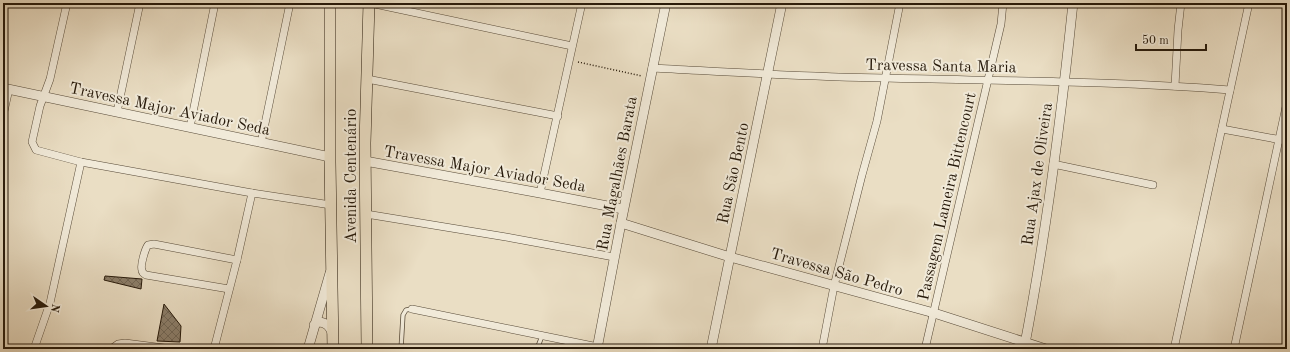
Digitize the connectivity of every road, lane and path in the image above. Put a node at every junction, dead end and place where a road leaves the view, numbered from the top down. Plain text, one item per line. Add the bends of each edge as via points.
1 (67, 3) edge
2 (140, 3) edge
3 (215, 3) edge
4 (290, 3) edge
5 (330, 3) edge
6 (369, 3) edge
7 (582, 3) edge
8 (666, 3) edge
9 (782, 3) edge
10 (900, 3) edge
11 (1003, 3) edge
12 (1073, 3) edge
13 (1181, 3) edge
14 (1249, 3) edge
15 (572, 46) junction
16 (569, 60) junction
17 (651, 73) junction
18 (767, 74) junction
19 (886, 78) junction
20 (367, 79) junction
21 (987, 80) junction
22 (1065, 81) junction
23 (1175, 86) junction
24 (6, 89) edge
25 (1230, 90) junction
26 (44, 96) junction
27 (1287, 102) edge
28 (117, 112) junction
29 (3, 116) edge
30 (558, 116) junction
31 (190, 128) junction
32 (1222, 129) junction
33 (1283, 140) edge
34 (261, 143) junction
35 (330, 157) junction
36 (365, 161) junction
37 (81, 162) junction
38 (1053, 164) junction
39 (1153, 185) dead end
40 (252, 192) junction
41 (540, 193) junction
42 (331, 205) junction
43 (623, 209) junction
44 (366, 214) junction
45 (621, 223) junction
46 (730, 257) junction
47 (614, 258) junction
48 (237, 260) junction
49 (332, 266) junction
50 (834, 286) junction
51 (229, 289) junction
52 (412, 309) joint
53 (934, 313) junction
54 (314, 325) junction
55 (333, 334) junction
56 (542, 335) junction
57 (1024, 346) edge
58 (597, 348) edge
59 (34, 349) edge
60 (111, 349) edge
61 (172, 349) edge
62 (214, 349) edge
63 (308, 349) edge
64 (333, 349) edge
65 (367, 349) edge
66 (401, 349) edge
67 (537, 349) edge
68 (711, 349) edge
69 (822, 349) edge
70 (925, 349) edge
71 (1046, 349) edge
72 (1174, 349) edge
73 (1234, 349) edge

1 - 26 street
2 - 28 street
3 - 31 street
4 - 34 street
5 - 35 main road, Avenida Centenário
6 - 15 street
6 - 20 main road, Avenida Centenário
7 - 15 street
8 - 17 street, Rua Magalhães Barata
9 - 18 street, Rua São Bento
10 - 19 street
11 - 21 street, Passagem Lameira Bittencourt via 1001,24
12 - 22 street, Rua Ajax de Oliveira
13 - 23 street
14 - 25 street
15 - 16 street
16 - 17 path
16 - 30 street
17 - 18 street, Travessa Santa Maria
17 - 43 street, Rua Magalhães Barata
18 - 19 street, Travessa Santa Maria
18 - 46 street, Rua São Bento
19 - 21 street, Travessa Santa Maria
19 - 50 street
20 - 30 street
20 - 36 main road, Avenida Centenário
21 - 22 street, Travessa Santa Maria
21 - 53 street, Passagem Lameira Bittencourt
22 - 23 street, Travessa Santa Maria
22 - 38 street, Rua Ajax de Oliveira
23 - 25 street, Travessa Santa Maria
24 - 26 street, Travessa Major Aviador Seda
24 - 29 street
25 - 32 street
26 - 28 street, Travessa Major Aviador Seda
26 - 37 street via 32,142 34,148 39,152
27 - 33 street
28 - 31 street, Travessa Major Aviador Seda
30 - 41 street
31 - 34 street, Travessa Major Aviador Seda
32 - 33 street
32 - 72 street
33 - 73 street
34 - 35 street, Travessa Major Aviador Seda
35 - 42 main road, Avenida Centenário
36 - 41 street, Travessa Major Aviador Seda
36 - 44 main road, Avenida Centenário
37 - 40 street
37 - 59 street via 50,303
38 - 39 street
38 - 57 street, Rua Ajax de Oliveira
40 - 42 street
40 - 48 street
41 - 43 street, Travessa Major Aviador Seda
42 - 49 main road, Avenida Centenário
43 - 45 street, Rua Magalhães Barata
44 - 47 street
44 - 65 main road, Avenida Centenário
45 - 46 street, Travessa São Pedro
45 - 47 street, Rua Magalhães Barata
46 - 50 street, Travessa São Pedro
46 - 68 street, Rua São Bento
47 - 58 street, Rua Magalhães Barata
48 - 51 street
48 - 51 street via 154,244 145,248 141,268 146,275
49 - 54 street
49 - 55 main road, Avenida Centenário
50 - 53 street, Travessa São Pedro
50 - 69 street
51 - 62 street
52 - 56 street
52 - 66 lane via 406,310 403,315
53 - 57 street, Travessa São Pedro
53 - 70 street, Passagem Lameira Bittencourt
54 - 55 street via 318,322 326,323
54 - 63 street
55 - 64 main road, Avenida Centenário
56 - 58 street
56 - 67 lane
57 - 71 street, Travessa São Pedro
60 - 61 street via 125,343

